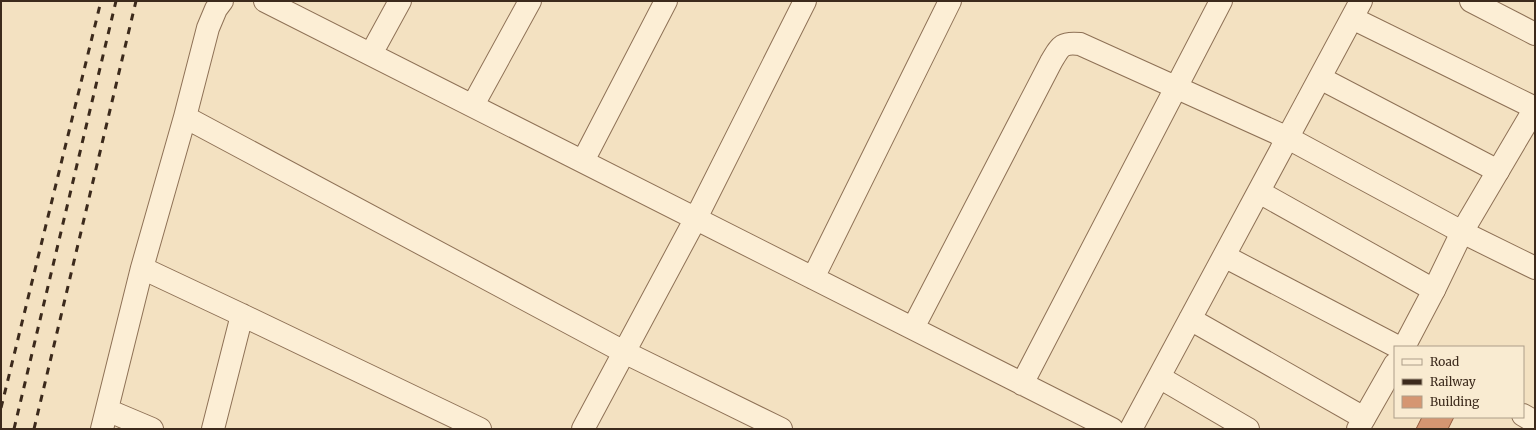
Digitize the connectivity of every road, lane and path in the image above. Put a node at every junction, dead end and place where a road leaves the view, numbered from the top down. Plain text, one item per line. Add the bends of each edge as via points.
1 (222, 1) edge
2 (265, 1) edge
3 (400, 1) edge
4 (530, 1) edge
5 (666, 1) edge
6 (805, 1) edge
7 (950, 1) edge
8 (1221, 1) edge
9 (1471, 1) edge
10 (1357, 9) edge
11 (1535, 34) edge
12 (371, 54) junction
13 (1320, 78) junction
14 (1176, 86) junction
15 (473, 105) junction
16 (1535, 108) edge
17 (185, 117) junction
18 (1288, 138) junction
19 (583, 161) junction
20 (1498, 171) junction
21 (1259, 192) junction
22 (696, 218) junction
23 (1462, 232) junction
24 (1224, 256) junction
25 (142, 268) junction
26 (1535, 268) edge
27 (813, 278) junction
28 (1434, 290) junction
29 (242, 315) junction
30 (1190, 319) junction
31 (913, 328) junction
32 (1396, 346) edge
33 (1405, 346) edge
34 (624, 352) junction
35 (1394, 366) edge
36 (1159, 377) junction
37 (1022, 384) junction
38 (1524, 416) edge
39 (105, 419) edge
40 (1535, 422) edge
41 (1361, 424) edge
42 (152, 429) edge
43 (213, 429) edge
44 (480, 429) edge
45 (583, 429) edge
46 (781, 429) edge
47 (1112, 429) edge
48 (1131, 429) edge
49 (1248, 429) edge

1 - 17 street via 208,28
2 - 12 street
3 - 12 street
4 - 15 street
5 - 19 street
6 - 22 street
7 - 27 street
8 - 14 street
9 - 11 street
10 - 13 street
10 - 16 street
12 - 15 street
13 - 18 street
13 - 20 street
14 - 18 street
14 - 31 street via 1080,44 1069,43 1060,47
14 - 37 street
15 - 19 street
16 - 20 street
17 - 25 street
17 - 34 street
18 - 21 street
18 - 23 street
19 - 22 street
20 - 23 street
21 - 24 street
21 - 28 street
22 - 27 street
22 - 34 street
23 - 26 street
23 - 28 street
24 - 30 street
24 - 32 street
25 - 29 street
25 - 39 street
27 - 31 street
28 - 33 street
29 - 43 street
29 - 44 street
30 - 36 street
30 - 41 street
31 - 37 street
34 - 45 street
34 - 46 street
35 - 41 street
36 - 48 street
36 - 49 street
37 - 47 street
38 - 40 street
39 - 42 street

